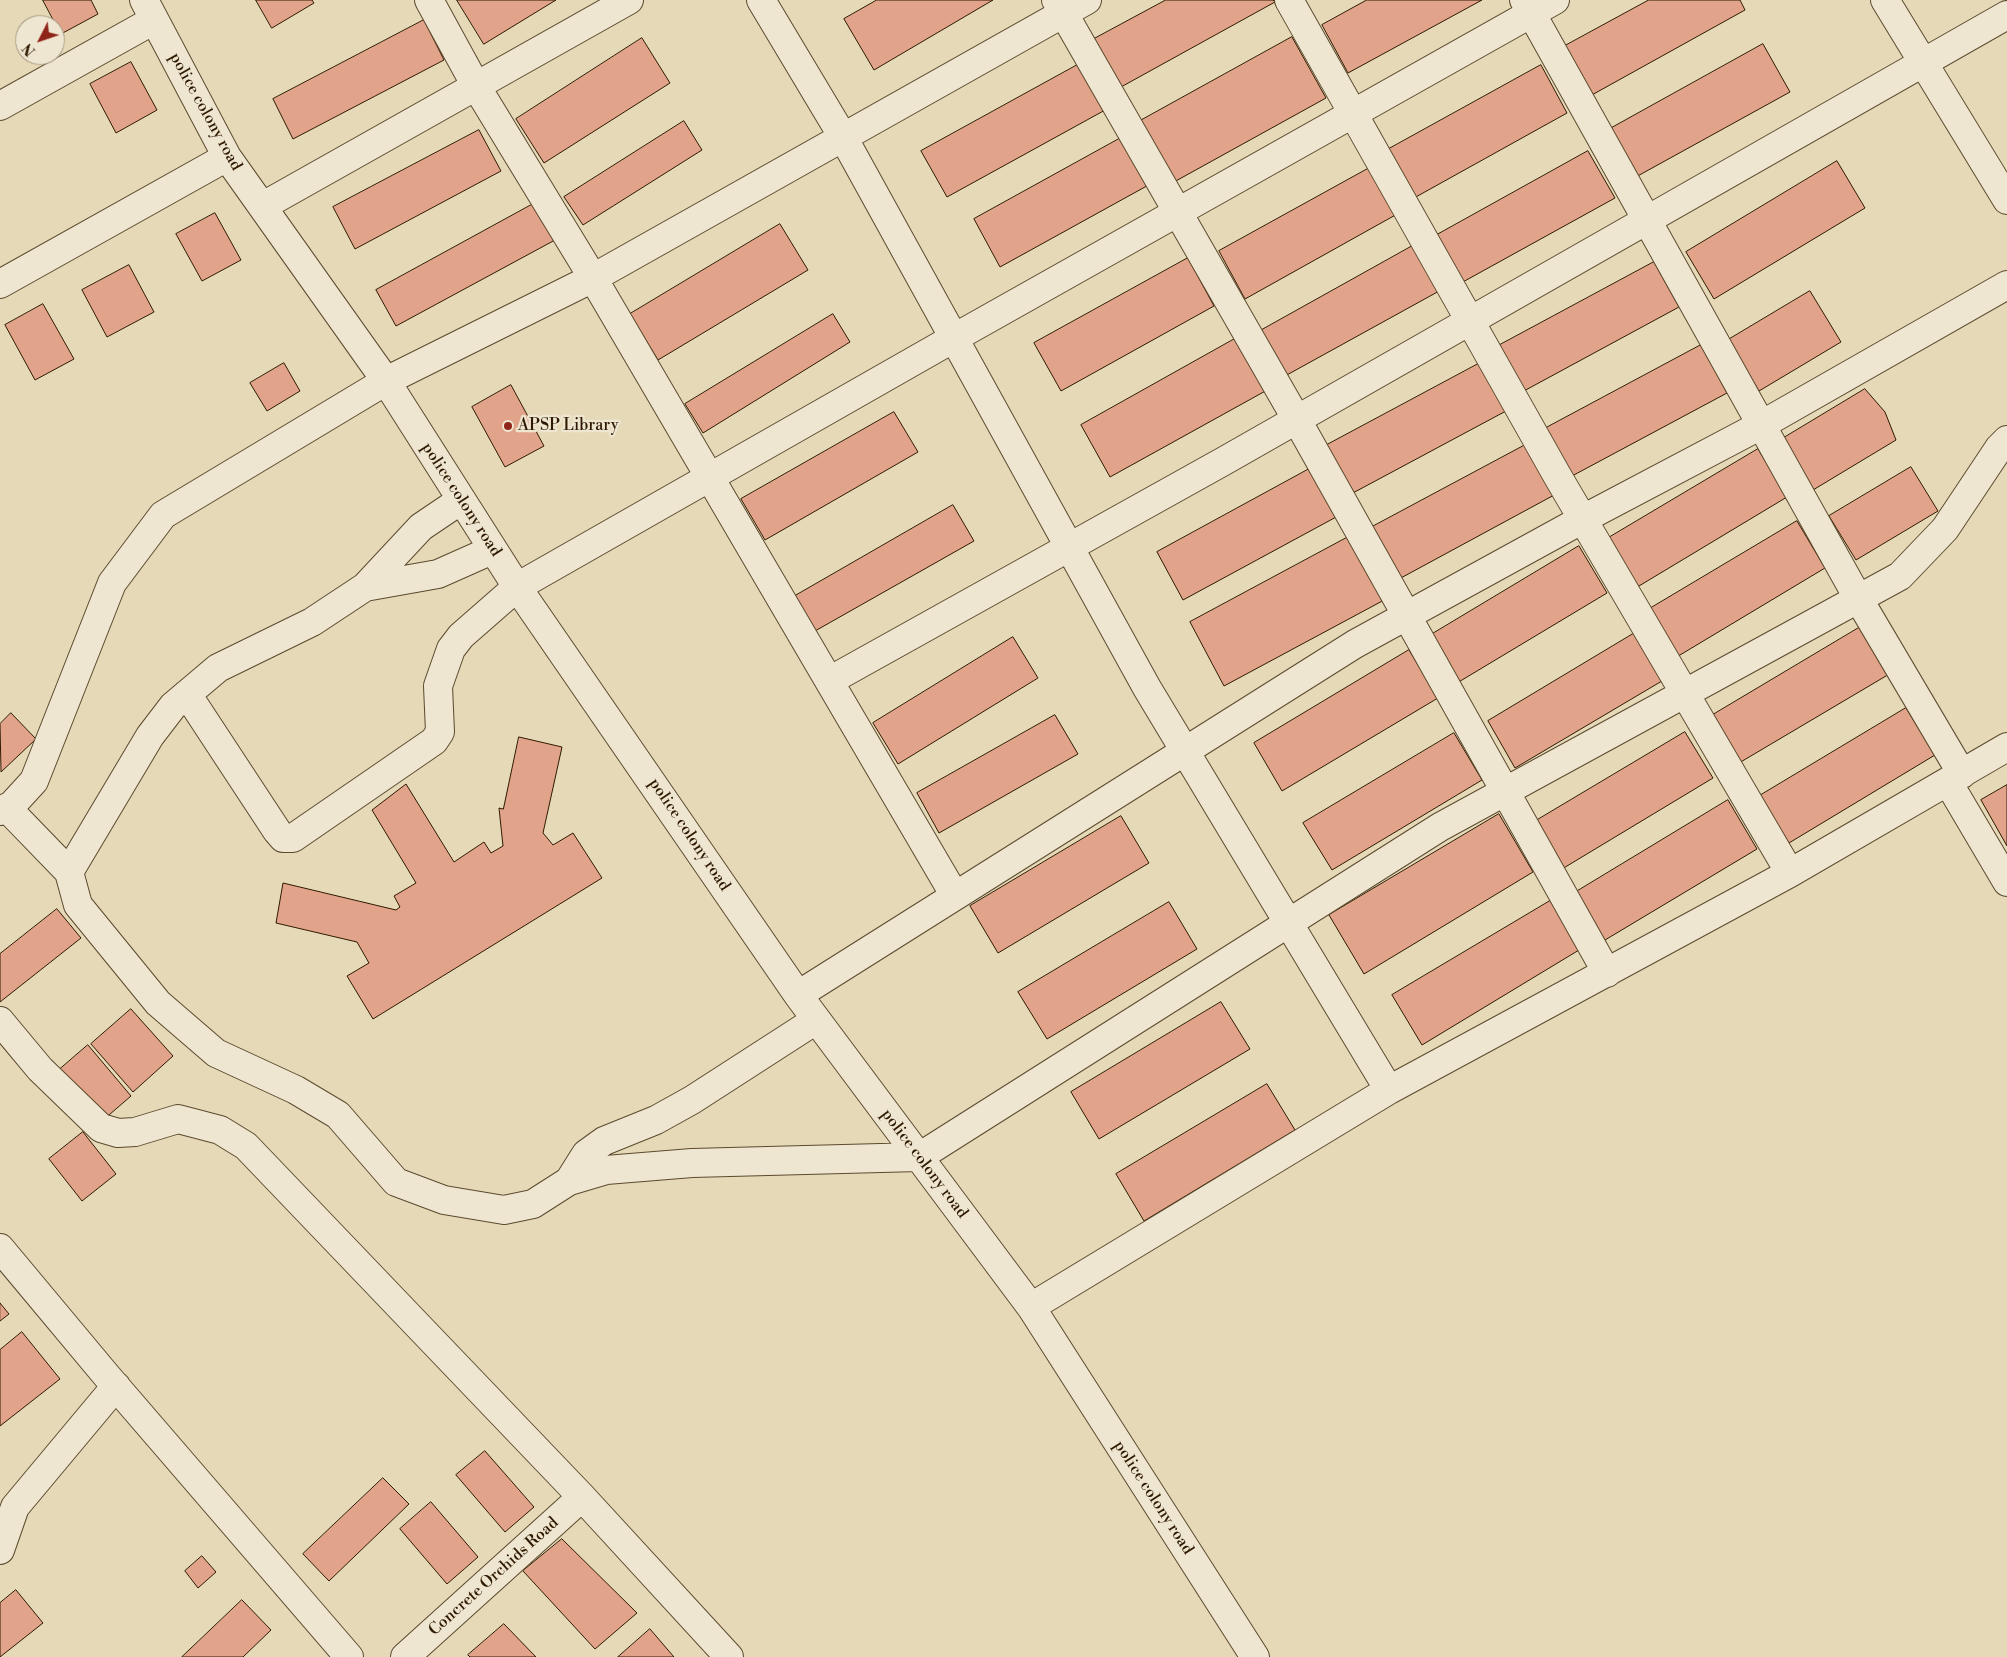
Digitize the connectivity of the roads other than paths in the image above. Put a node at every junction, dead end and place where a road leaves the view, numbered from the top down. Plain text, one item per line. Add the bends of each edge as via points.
1 (430, 0) edge
2 (629, 0) edge
3 (761, 0) edge
4 (1087, 0) edge
5 (1289, 0) edge
6 (1885, 0) edge
7 (1537, 4) edge
8 (1060, 7) edge
9 (149, 10) edge
10 (2007, 15) edge
11 (1925, 64) junction
12 (476, 86) junction
13 (0, 106) edge
14 (1353, 114) junction
15 (843, 137) junction
16 (227, 157) junction
17 (2007, 200) edge
18 (263, 206) junction
19 (1177, 212) junction
20 (1649, 220) junction
21 (593, 278) junction
22 (0, 284) edge
23 (2007, 285) edge
24 (1471, 321) junction
25 (954, 338) junction
26 (386, 381) junction
27 (1297, 420) junction
28 (1762, 424) junction
29 (2007, 440) edge
30 (710, 477) junction
31 (461, 500) junction
32 (1583, 519) junction
33 (1070, 546) junction
34 (492, 550) junction
35 (365, 587) junction
36 (517, 587) junction
37 (1858, 598) junction
38 (1406, 616) junction
39 (829, 680) junction
40 (1685, 693) junction
41 (187, 694) junction
42 (2007, 747) edge
43 (1185, 751) junction
44 (1955, 778) junction
45 (1505, 791) junction
46 (3, 810) edge
47 (69, 872) junction
48 (1790, 874) junction
49 (2007, 882) edge
50 (955, 896) junction
51 (1288, 923) junction
52 (1607, 973) junction
53 (798, 995) junction
54 (816, 1020) junction
55 (0, 1021) edge
56 (1389, 1090) junction
57 (919, 1157) junction
58 (569, 1181) junction
59 (0, 1248) edge
60 (1031, 1307) junction
61 (116, 1386) junction
62 (582, 1496) junction
63 (0, 1550) edge
64 (349, 1657) edge
65 (405, 1657) edge
66 (729, 1657) edge
67 (1254, 1657) edge

1 - 12 street
2 - 12 street
3 - 15 street
4 - 8 street
5 - 14 street
6 - 11 street
7 - 14 street
7 - 20 street
8 - 15 street
8 - 19 street
9 - 13 street
9 - 16 street, police colony road
10 - 11 street
11 - 17 street
11 - 20 street
12 - 18 street
12 - 21 street
14 - 19 street
14 - 24 street
15 - 21 street
15 - 25 street
16 - 18 street, police colony road
16 - 22 street
18 - 26 street, police colony road
19 - 25 street
19 - 27 street
20 - 24 street
20 - 28 street
21 - 26 street
21 - 30 street
23 - 28 street
24 - 27 street
24 - 32 street
25 - 30 street
25 - 33 street
26 - 31 street, police colony road
26 - 46 street via 163,515 112,582 34,781
27 - 33 street
27 - 38 street
28 - 32 street
28 - 37 street
29 - 37 street via 1945,529 1922,554 1900,576
30 - 36 street
30 - 39 street
31 - 34 street, police colony road
31 - 35 street via 420,527
32 - 38 street
32 - 40 street
33 - 39 street
33 - 43 street
34 - 35 street via 438,574
34 - 36 street, police colony road
35 - 41 street via 312,622 218,668
36 - 41 street via 461,636 451,649 438,686 440,732 434,741 288,840 277,831
36 - 53 street, police colony road
37 - 40 street
37 - 44 street
38 - 43 street
38 - 45 street
39 - 50 street
40 - 45 street
40 - 48 street
41 - 47 street via 173,706 150,736
42 - 44 street
43 - 50 street
43 - 51 street
44 - 48 street
44 - 49 street
45 - 51 street via 1440,827
45 - 52 street
46 - 47 street
47 - 58 street via 78,905 158,1003 216,1053 296,1090 338,1115 396,1182 444,1200 504,1210 533,1204
48 - 52 street
50 - 53 street
51 - 56 street
51 - 57 street
52 - 56 street
53 - 54 street, police colony road
54 - 57 street, police colony road
54 - 58 street via 692,1100 656,1120 604,1141 586,1154
55 - 62 street via 40,1069 101,1128 118,1133 135,1132 178,1119 220,1130 246,1146
56 - 60 street
57 - 58 street via 692,1162 606,1170
57 - 60 street, police colony road
59 - 61 street
60 - 67 street, police colony road
61 - 63 street via 15,1507
61 - 64 street
62 - 65 street, Concrete Orchids Road
62 - 66 street

